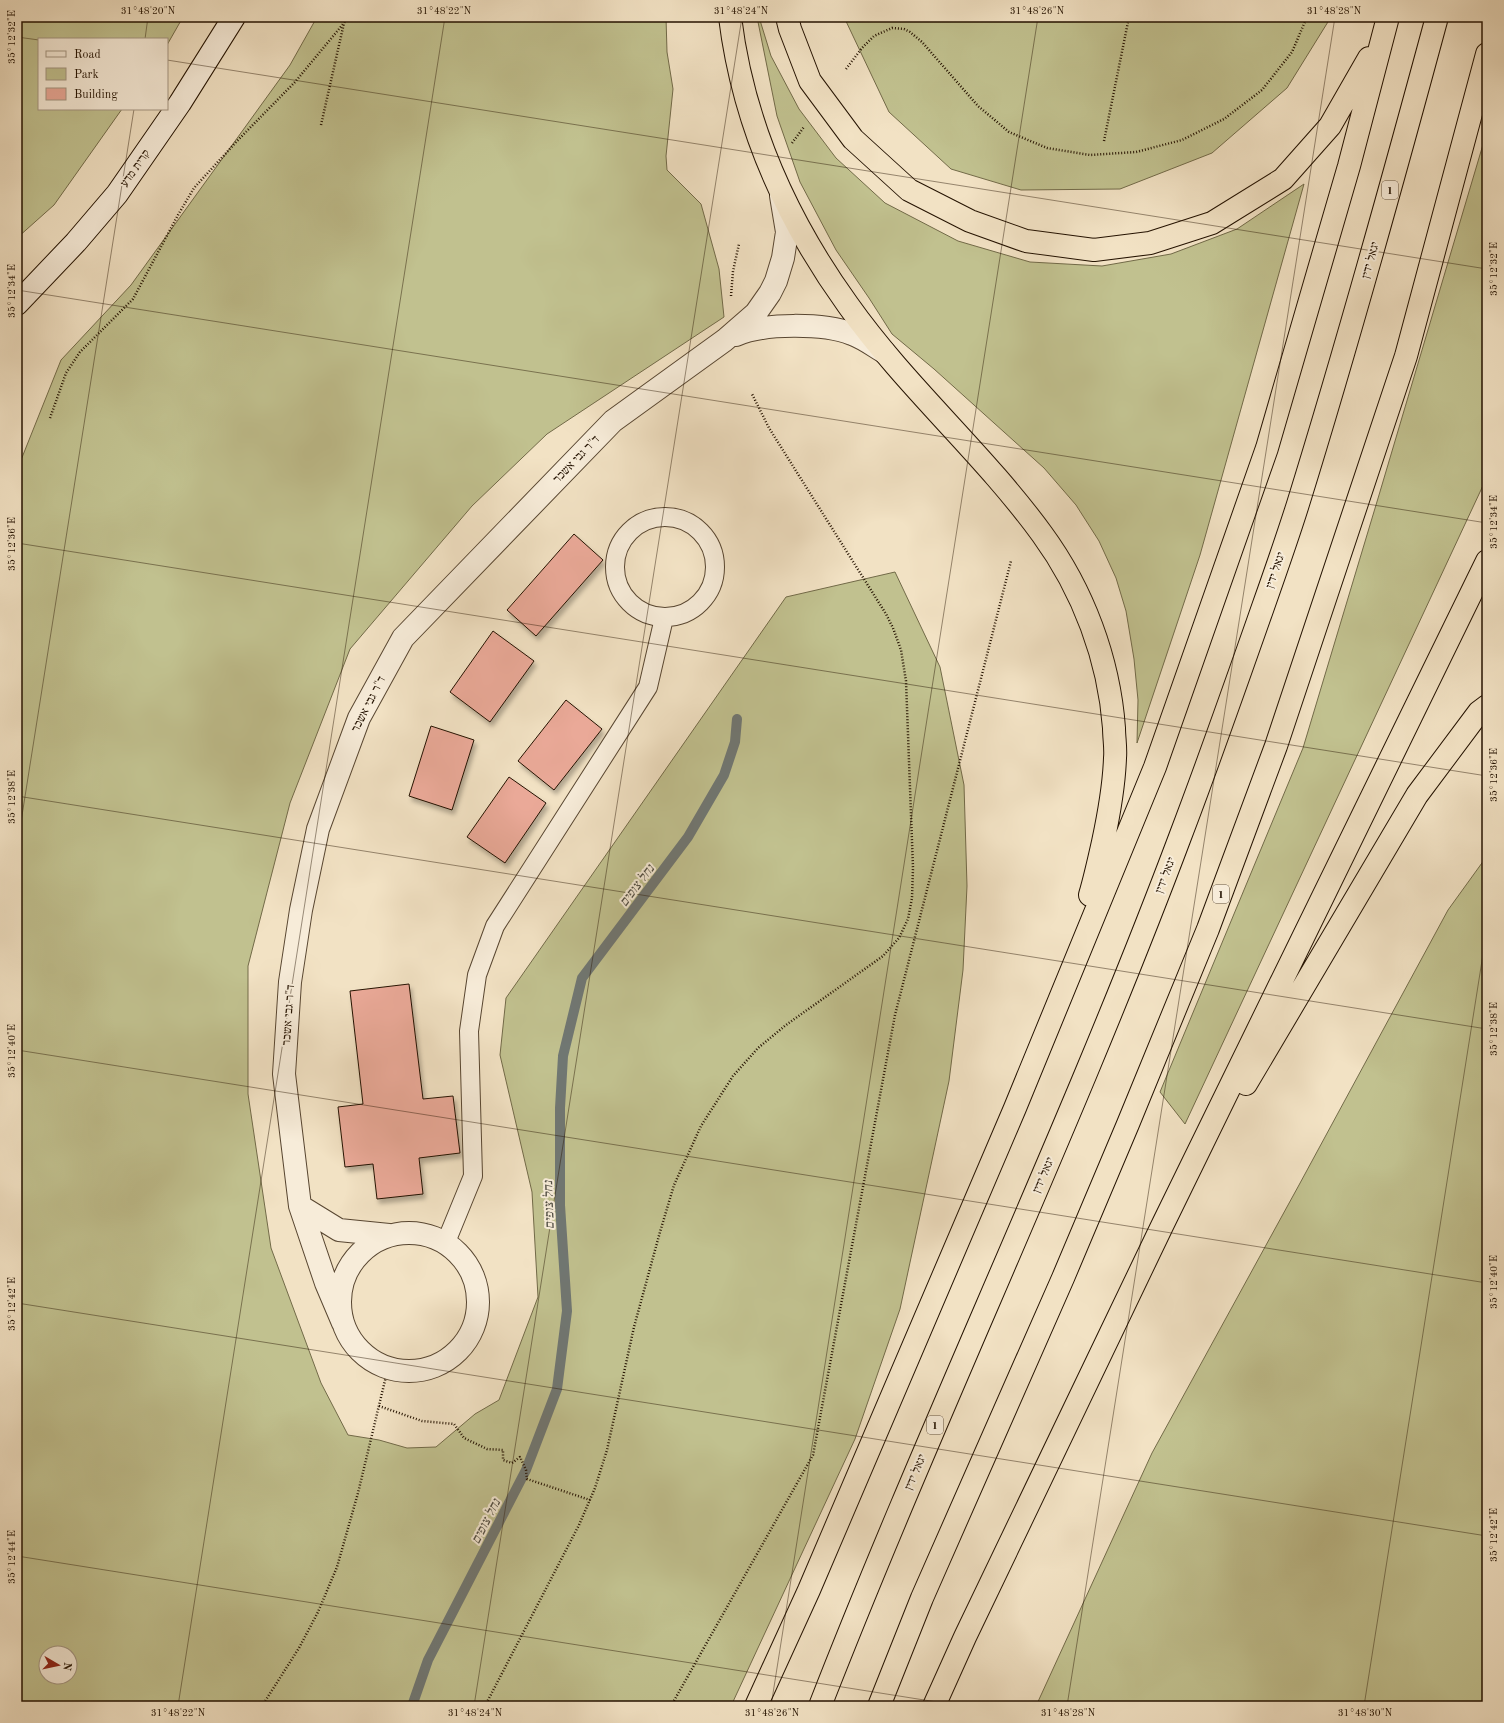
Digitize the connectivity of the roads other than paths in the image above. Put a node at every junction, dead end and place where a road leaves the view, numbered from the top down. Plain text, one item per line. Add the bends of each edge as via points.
1 (234, 17) edge
2 (730, 17) edge
3 (787, 17) edge
4 (1388, 17) edge
5 (1437, 17) edge
6 (1487, 54) edge
7 (781, 193) junction
8 (17, 304) edge
9 (725, 340) junction
10 (885, 352) junction
11 (1487, 561) edge
12 (664, 618) junction
13 (1487, 706) edge
14 (1015, 1108) junction
15 (300, 1206) junction
16 (1162, 1226) junction
17 (389, 1235) junction
18 (446, 1242) junction
19 (343, 1323) junction
20 (756, 1706) edge
21 (820, 1706) edge
22 (879, 1706) edge
23 (934, 1706) edge

1 - 8 street, קרית מדע via 118,194
2 - 7 highway via 746,101
3 - 4 highway via 810,81 853,139 909,190 970,221 1026,241 1094,250 1150,243 1212,223 1283,179 1330,126 1366,64
4 - 14 highway via 1349,166 1267,448 1155,767
5 - 21 highway, יגאל ידין / 1 via 1402,150 1297,509 1180,838 1114,1006 922,1455
6 - 22 highway, 1 via 1406,356 1276,746 1208,929 1131,1117 922,1598
7 - 9 street, ד"ר גבי אשכר via 787,232 776,281 756,313
7 - 10 highway via 816,259
9 - 10 street, ד"ר גבי אשכר via 766,327 807,326 852,334
9 - 15 street, ד"ר גבי אשכר via 613,421 403,638 358,718 318,829 301,910 290,982 284,1074
10 - 14 highway via 1012,496 1043,535 1069,576 1089,618 1104,662 1112,708 1115,756 1110,809 1095,880
11 - 16 highway
12 - 12 lane via 683,616 707,595 714,579 715,561 710,544 699,530 683,520 666,516 649,519 624,538 616,553 615,571 619,588 632,606 647,615
12 - 18 lane via 648,687 495,926 480,968 469,1031 473,1176
13 - 16 highway via 1479,712 1417,794
14 - 20 highway via 809,1590
15 - 17 street via 339,1230
15 - 19 street, ד"ר גבי אשכר via 326,1283
16 - 23 highway
17 - 18 street via 409,1232 428,1234
17 - 19 street via 364,1249 343,1279 339,1301
18 - 19 street via 463,1257 474,1276 479,1298 476,1320 467,1340 452,1357 432,1368 410,1372 388,1368 363,1353 353,1343

